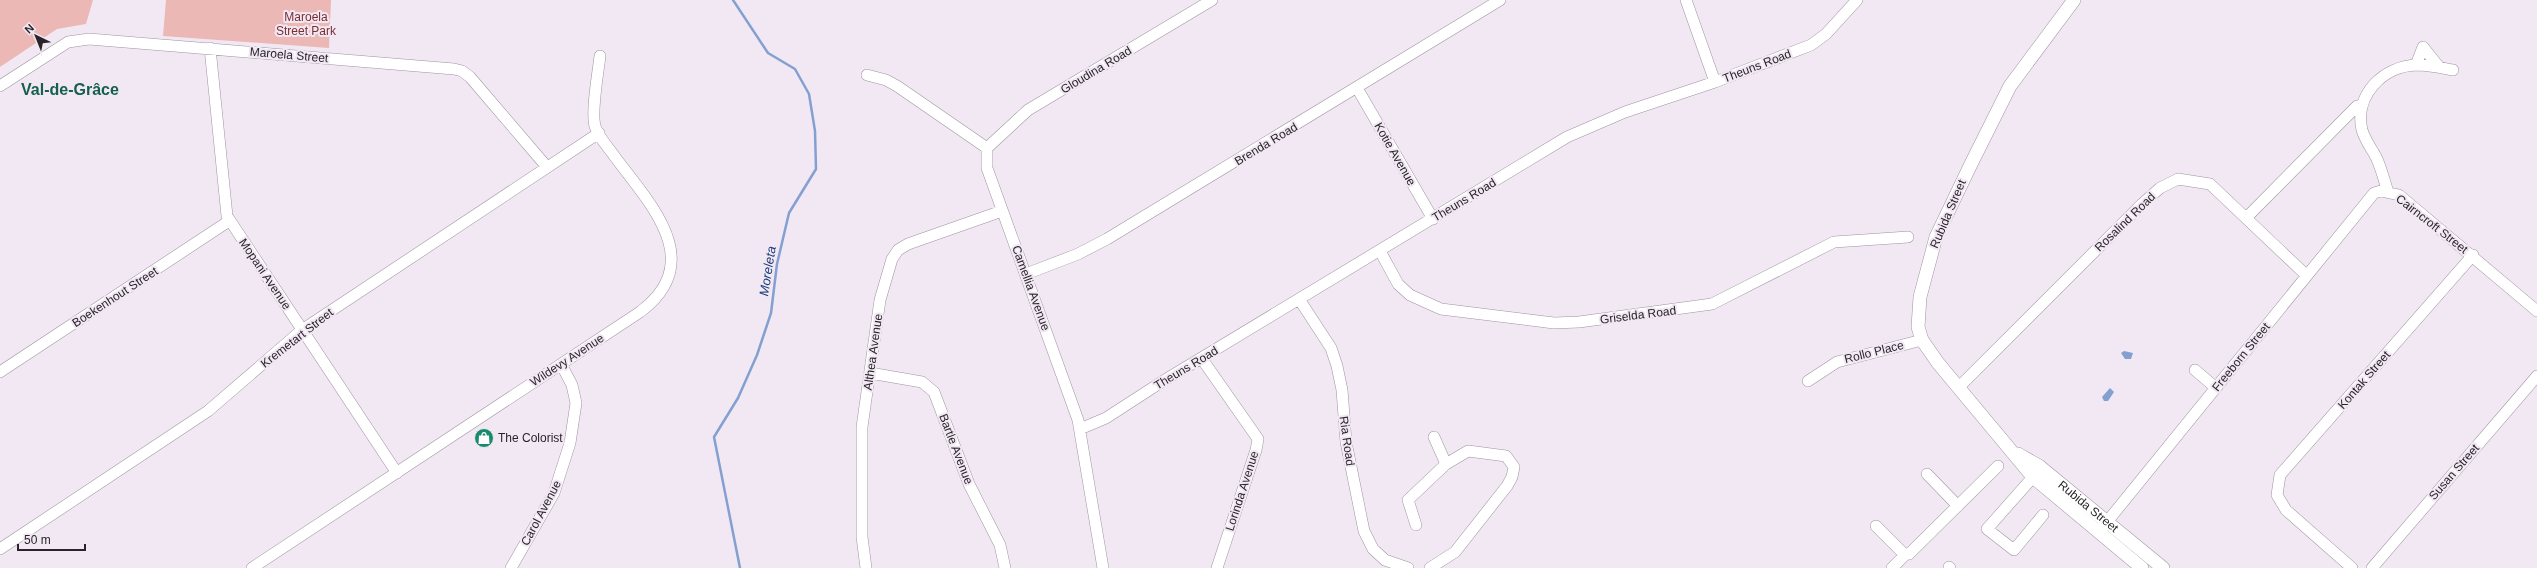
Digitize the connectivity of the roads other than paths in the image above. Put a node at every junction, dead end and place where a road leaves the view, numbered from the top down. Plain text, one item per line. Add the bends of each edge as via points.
1 (1212, 0) edge
2 (1500, 0) edge
3 (1686, 0) edge
4 (1857, 0) edge
5 (2074, 0) edge
6 (210, 48) junction
7 (600, 56) dead end
8 (2416, 65) junction
9 (2439, 67) junction
10 (2454, 70) dead end
11 (867, 75) dead end
12 (1715, 82) junction
13 (0, 86) edge
14 (1356, 88) junction
15 (2357, 106) dead end
16 (599, 133) junction
17 (987, 148) junction
18 (547, 167) junction
19 (2388, 192) junction
20 (1002, 211) junction
21 (2247, 217) junction
22 (1433, 219) junction
23 (230, 221) junction
24 (1908, 237) dead end
25 (1380, 251) junction
26 (2473, 255) junction
27 (1026, 274) junction
28 (2306, 276) junction
29 (1300, 299) junction
30 (2537, 311) edge
31 (302, 330) junction
32 (1922, 340) junction
33 (1202, 359) junction
34 (562, 364) junction
35 (2195, 370) dead end
36 (0, 372) edge
37 (870, 374) junction
38 (2537, 376) edge
39 (1808, 381) dead end
40 (1959, 386) junction
41 (2216, 388) junction
42 (1080, 429) junction
43 (1434, 437) dead end
44 (2012, 450) junction
45 (1446, 464) junction
46 (1998, 466) dead end
47 (397, 473) junction
48 (1927, 474) dead end
49 (2033, 477) junction
50 (1958, 506) junction
51 (2043, 515) dead end
52 (1416, 525) dead end
53 (1876, 526) dead end
54 (2103, 527) junction
55 (0, 549) edge
56 (1905, 555) junction
57 (252, 568) edge
58 (511, 568) edge
59 (866, 568) edge
60 (1006, 568) edge
61 (1102, 568) edge
62 (1217, 568) edge
63 (1408, 568) edge
64 (1430, 568) edge
65 (1892, 568) edge
66 (2142, 568) edge
67 (2163, 568) edge
68 (2352, 568) edge
69 (2372, 568) edge

1 - 17 street, Gloudina Road via 1028,110
2 - 14 street, Brenda Road
3 - 12 street
4 - 12 street, Theuns Road via 1826,34 1811,45
5 - 32 street, Rubida Street via 2010,86 1936,237 1920,297 1918,321
6 - 13 street, Maroela Street via 109,39 78,40 58,48
6 - 18 street, Maroela Street via 462,71 478,86
6 - 23 street, Mopani Avenue via 224,202
7 - 16 street, Wildevy Avenue via 594,122
8 - 9 street, Cairncroft Street
8 - 9 street via 2423,47
8 - 19 street, Cairncroft Street via 2379,78 2361,107 2362,130 2377,158
9 - 10 street, Cairncroft Street
11 - 17 street via 897,86
12 - 22 street, Theuns Road via 1591,125
14 - 22 street, Kotie Avenue
14 - 27 street, Brenda Road via 1107,239 1078,254
15 - 21 street
16 - 18 street, Kremetart Street
16 - 34 street, Wildevy Avenue via 664,227 671,244 670,273 663,290 650,304
17 - 20 street, Camellia Avenue via 987,168
18 - 31 street, Kremetart Street
19 - 26 street, Cairncroft Street via 2399,195
19 - 28 street, Freeborn Street via 2374,193 2368,198
20 - 27 street, Camellia Avenue
20 - 37 street, Althea Avenue via 908,244 896,251 880,300
21 - 28 street, Rosalind Road
21 - 40 street, Rosalind Road via 2210,184 2178,179 2160,188
22 - 25 street, Theuns Road
23 - 31 street, Mopani Avenue
23 - 36 street, Boekenhout Street
24 - 25 street, Griselda Road via 1834,242 1708,305 1554,323 1441,309 1410,295 1398,284
25 - 29 street, Theuns Road
26 - 30 street, Cairncroft Street
26 - 68 street, Kontak Street via 2280,475 2277,495 2286,510
27 - 42 street, Camellia Avenue
28 - 41 street, Freeborn Street
29 - 33 street, Theuns Road
29 - 63 street, Ria Road via 1330,348 1337,366 1342,390 1346,442 1364,531 1374,549 1385,560
31 - 47 street, Mopani Avenue
31 - 55 street, Kremetart Street via 208,411
32 - 39 street, Rollo Place via 1837,362
32 - 40 street, Rubida Street
33 - 42 street, Theuns Road via 1106,418
33 - 62 street, Lorinda Avenue via 1258,439
34 - 47 street, Wildevy Avenue
34 - 58 street, Carol Avenue via 574,391 576,403 570,443 554,493
35 - 41 street
37 - 59 street, Althea Avenue via 861,437 862,537
37 - 60 street, Bartle Avenue via 922,382 934,392 969,484 1000,545
38 - 69 street, Susan Street
40 - 44 street, Rubida Street via 1980,416
41 - 54 street, Freeborn Street
42 - 61 street, Camellia Avenue
43 - 45 street
44 - 49 street, Rubida Street
44 - 54 street, Rubida Street via 2039,466
45 - 52 street via 1408,500
45 - 64 street via 1463,453 1475,451 1506,456 1514,469 1507,486 1455,552
46 - 50 street
47 - 57 street, Wildevy Avenue
48 - 50 street
49 - 51 street via 1987,529 2014,550
49 - 54 street, Rubida Street
50 - 56 street via 1913,551
53 - 56 street
54 - 66 street, Rubida Street
54 - 67 street, Rubida Street
56 - 65 street

